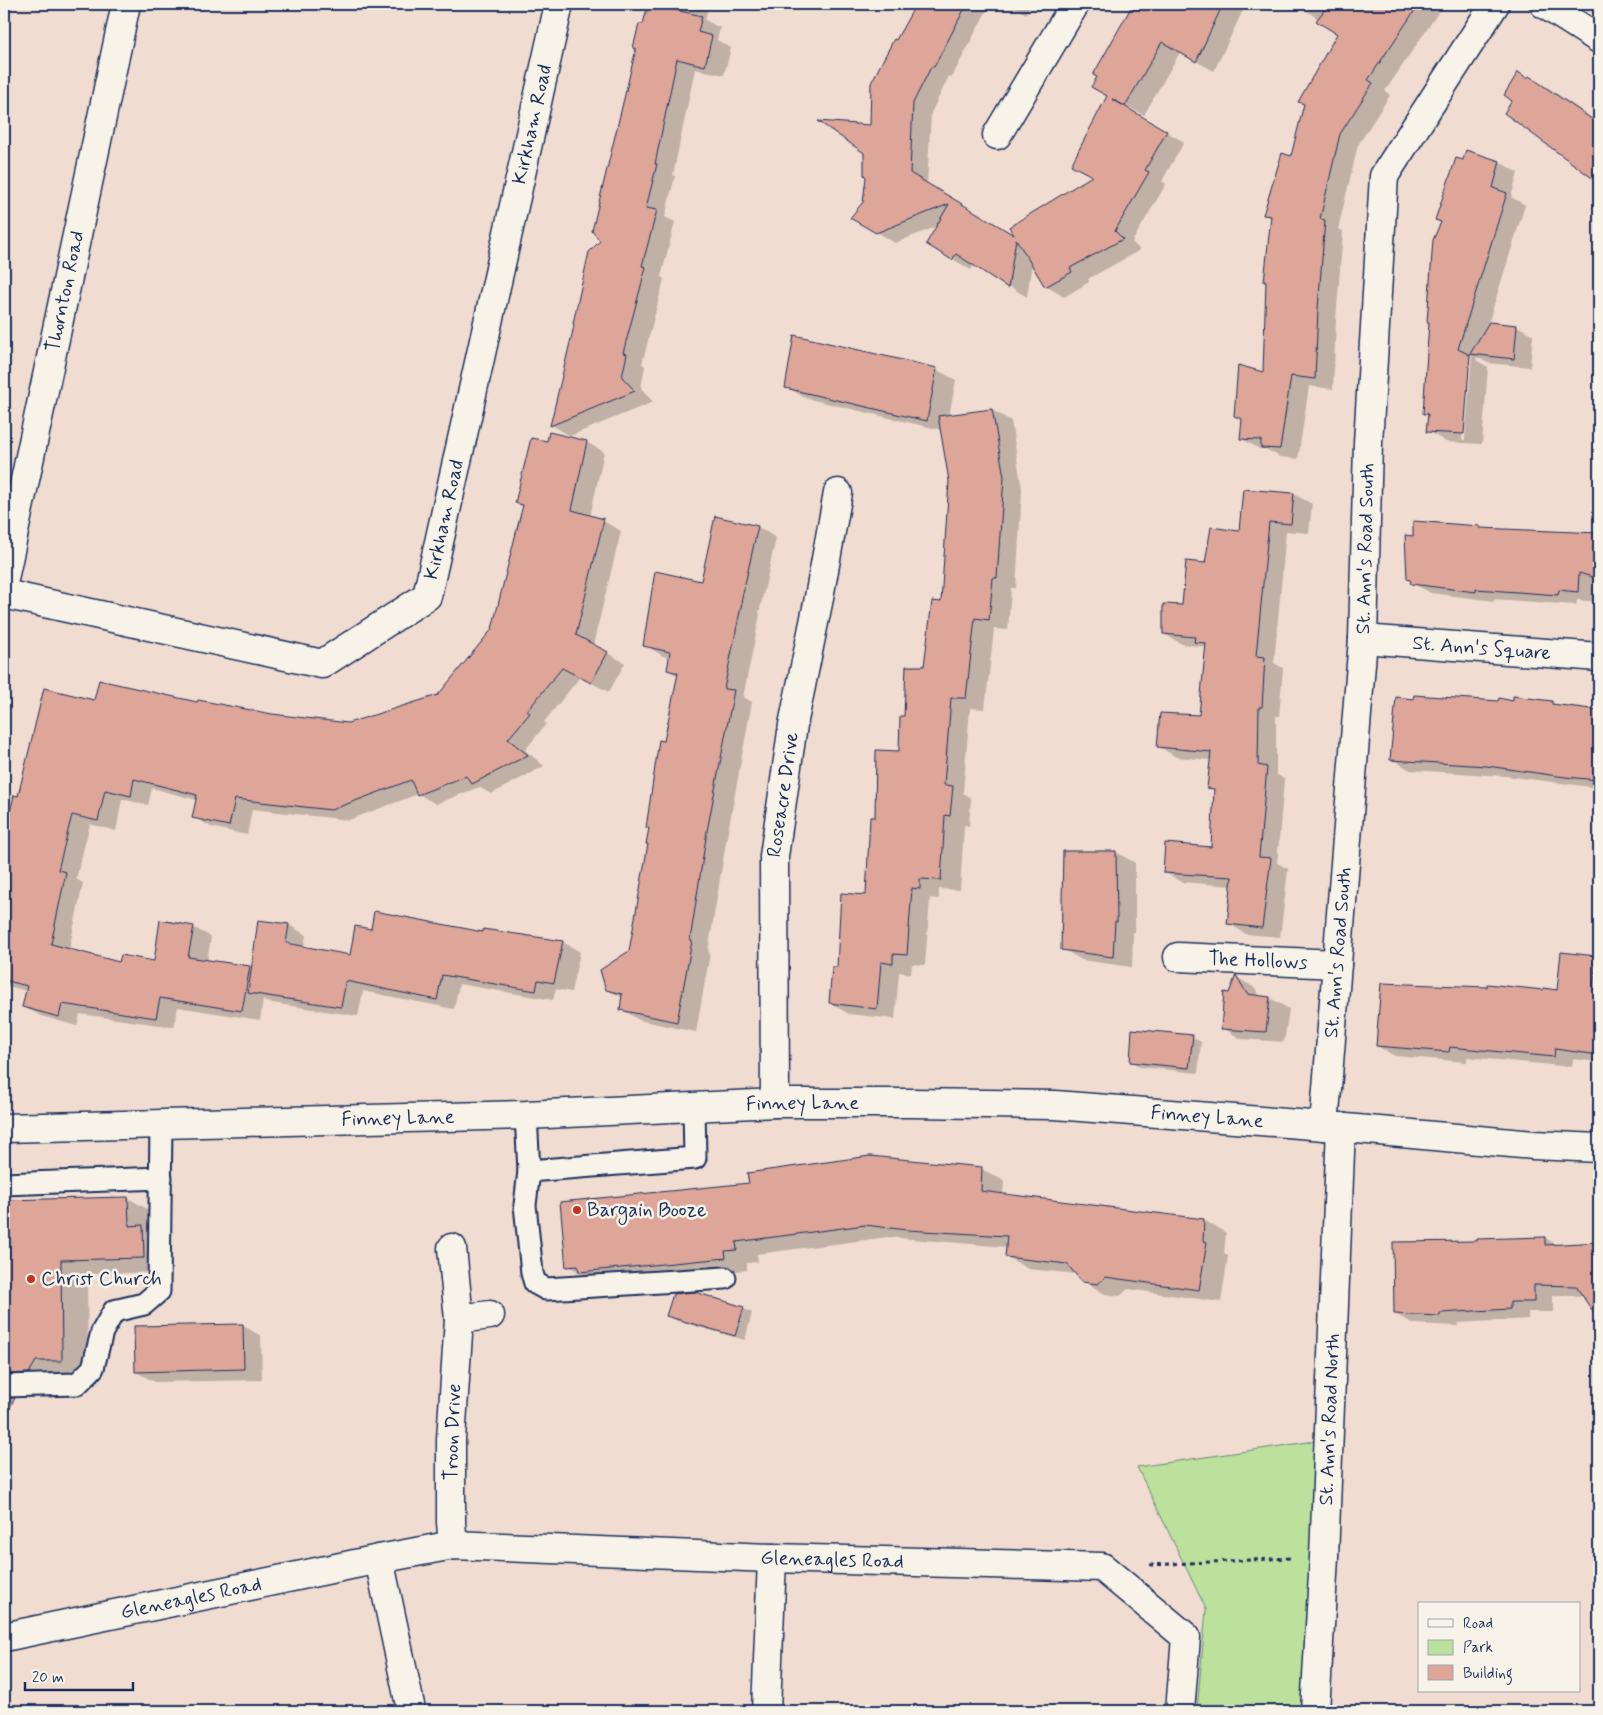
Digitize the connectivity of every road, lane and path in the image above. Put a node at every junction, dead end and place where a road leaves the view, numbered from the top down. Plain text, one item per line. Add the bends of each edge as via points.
1 (126, 4) edge
2 (559, 4) edge
3 (1075, 4) edge
4 (1495, 4) edge
5 (1544, 4) edge
6 (1599, 39) edge
7 (997, 135) dead end
8 (838, 493) dead end
9 (4, 579) edge
10 (4, 594) edge
11 (1363, 639) junction
12 (1599, 657) edge
13 (1178, 957) dead end
14 (1337, 964) junction
15 (775, 1103) junction
16 (694, 1107) junction
17 (526, 1115) junction
18 (160, 1123) junction
19 (1332, 1126) junction
20 (4, 1128) edge
21 (1599, 1148) edge
22 (529, 1171) junction
23 (161, 1178) junction
24 (4, 1184) edge
25 (452, 1248) dead end
26 (725, 1278) dead end
27 (490, 1315) dead end
28 (459, 1319) junction
29 (4, 1386) edge
30 (453, 1545) junction
31 (1324, 1557) junction
32 (772, 1558) junction
33 (379, 1559) junction
34 (1102, 1567) junction
35 (4, 1637) edge
36 (410, 1711) edge
37 (766, 1711) edge
38 (1180, 1711) edge
39 (1315, 1711) edge

1 - 9 street, Thornton Road
2 - 10 street, Kirkham Road via 427,596 322,664
3 - 7 street
4 - 11 street, St. Ann's Road South via 1384,176 1368,443
5 - 6 street
8 - 15 street, Roseacre Drive via 793,725 774,856
11 - 12 street, St. Ann's Square
11 - 14 street, St. Ann's Road South
13 - 14 street, The Hollows
14 - 19 street, St. Ann's Road South
15 - 16 street, Finney Lane
15 - 19 street, Finney Lane via 1055,1105
16 - 17 street, Finney Lane
16 - 22 lane via 695,1158
17 - 18 street, Finney Lane
17 - 22 lane
18 - 20 street, Finney Lane
18 - 23 lane
19 - 21 street, Finney Lane
19 - 31 street, St. Ann's Road North
22 - 26 lane via 525,1205 535,1283 546,1289
23 - 24 lane
23 - 29 lane via 159,1291 144,1304 114,1310 102,1332 94,1368 77,1384
25 - 28 street, Troon Drive
27 - 28 street
28 - 30 street, Troon Drive via 451,1439
30 - 32 street, Gleneagles Road
30 - 33 street, Gleneagles Road
31 - 34 path
31 - 39 street, St. Ann's Road North
32 - 34 street, Gleneagles Road
32 - 37 street
33 - 35 street, Gleneagles Road
33 - 36 street
34 - 38 street via 1186,1637

